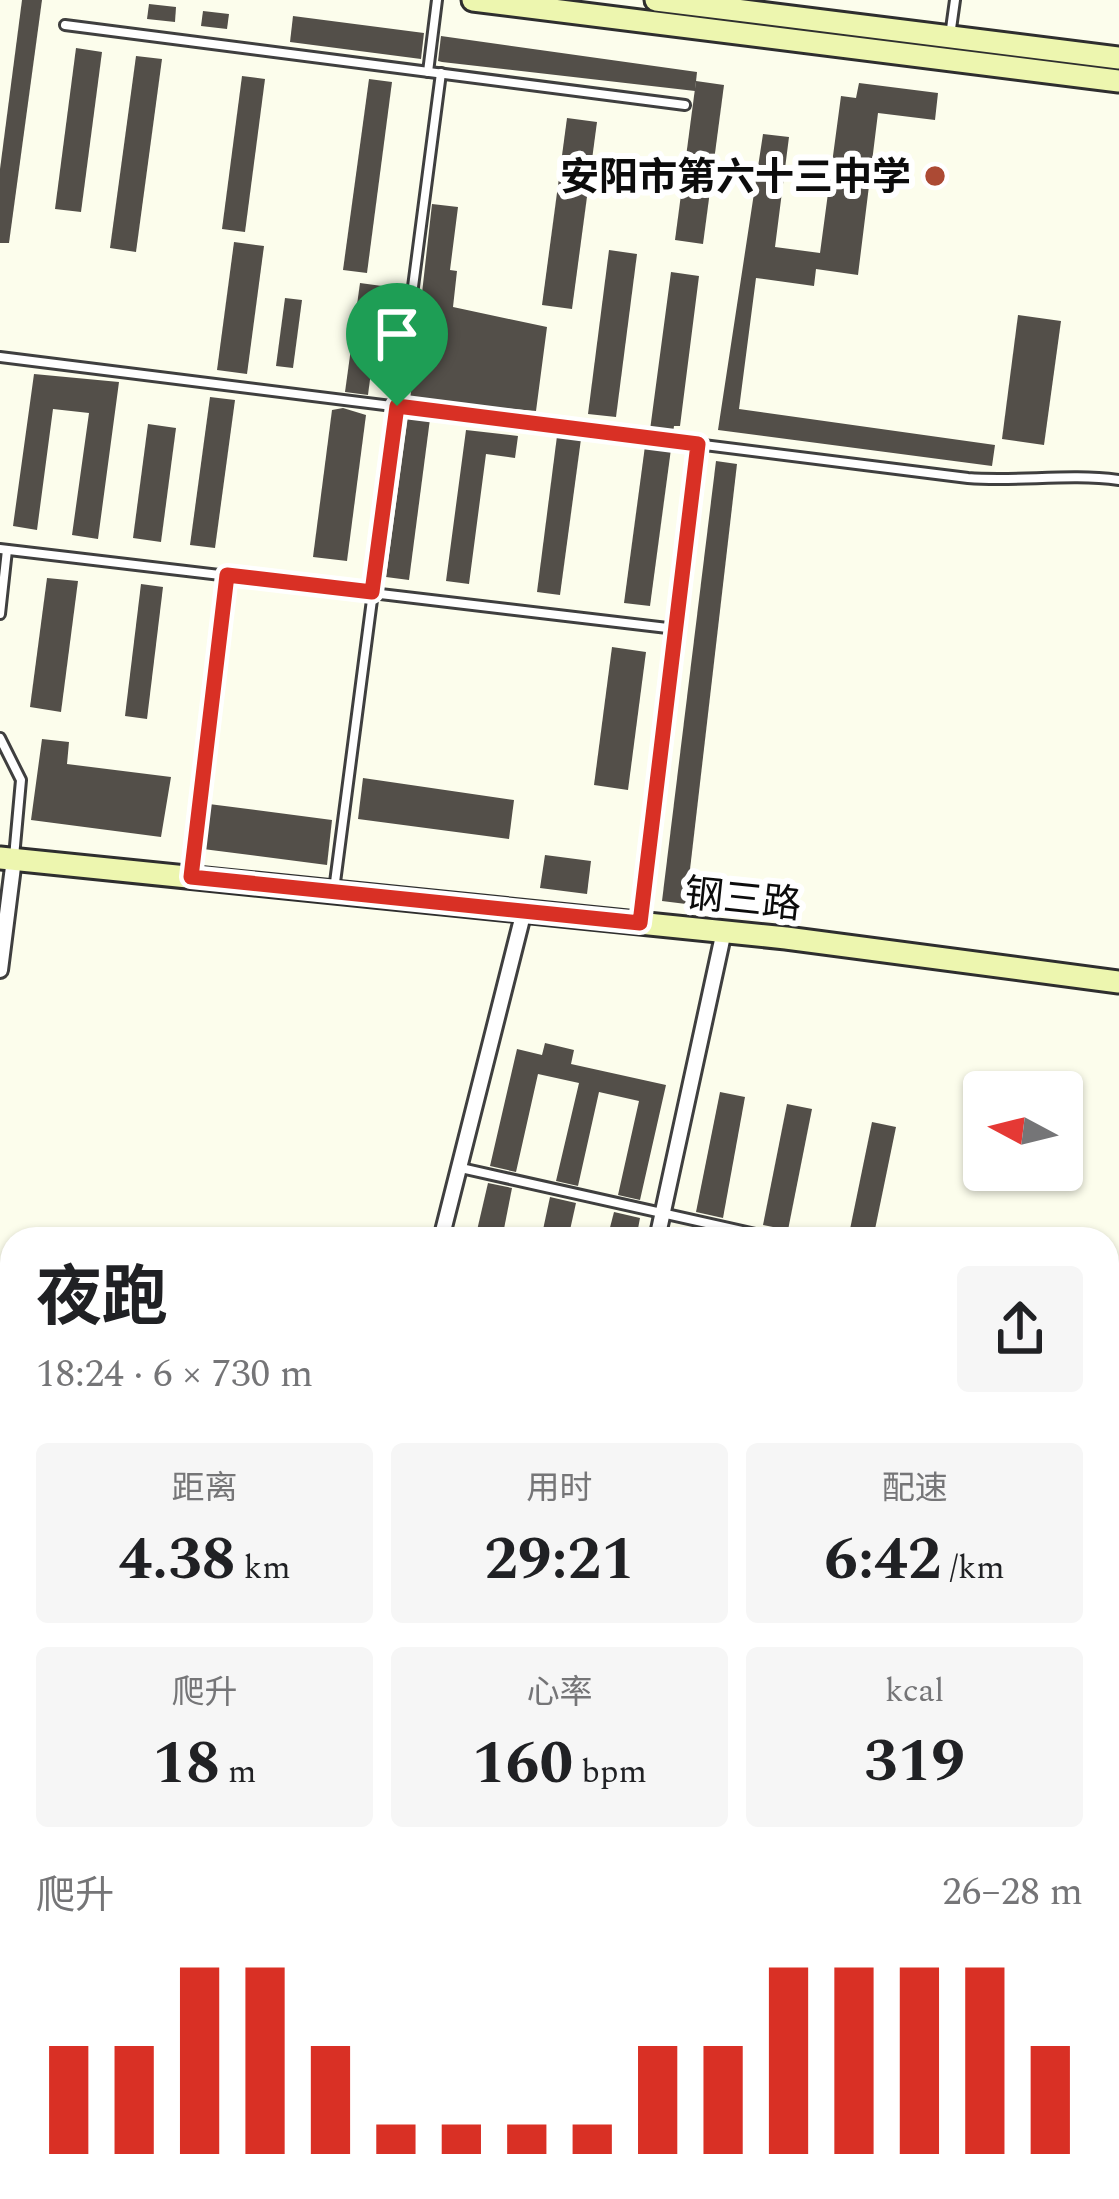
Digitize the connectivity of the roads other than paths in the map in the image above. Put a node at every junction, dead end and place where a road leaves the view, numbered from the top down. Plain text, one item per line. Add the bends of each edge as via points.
1 (437, 0) edge
2 (473, 0) edge
3 (656, 0) edge
4 (955, 0) edge
5 (65, 25) dead end
6 (950, 37) junction
7 (1119, 58) edge
8 (428, 72) junction
9 (442, 73) junction
10 (1119, 81) edge
11 (685, 105) dead end
12 (0, 357) edge
13 (397, 406) junction
14 (698, 444) junction
15 (1119, 480) edge
16 (4, 549) edge
17 (227, 575) junction
18 (372, 592) junction
19 (0, 614) edge
20 (676, 629) junction
21 (0, 738) edge
22 (7, 858) edge
23 (191, 877) junction
24 (334, 892) junction
25 (524, 911) junction
26 (640, 923) junction
27 (724, 932) junction
28 (0, 970) edge
29 (1119, 982) edge
30 (459, 1168) junction
31 (663, 1213) junction
32 (445, 1227) edge
33 (660, 1227) edge
34 (725, 1227) edge

1 - 8 lane
2 - 10 main road
3 - 6 main road
4 - 6 lane
5 - 8 lane
6 - 7 main road
8 - 9 lane
9 - 11 lane
9 - 13 lane
12 - 13 lane
13 - 14 lane
13 - 18 lane
14 - 15 lane via 968,478
14 - 20 lane
16 - 17 lane
16 - 19 lane
17 - 18 lane
17 - 23 lane
18 - 20 lane
18 - 24 lane
20 - 26 lane
21 - 22 lane via 21,780
22 - 23 main road, 钢三路
22 - 28 street
23 - 24 main road, 钢三路
24 - 25 main road, 钢三路
25 - 26 main road, 钢三路
25 - 30 street
26 - 27 main road, 钢三路
27 - 29 main road, 钢三路
27 - 31 street
30 - 31 lane
30 - 32 street
31 - 33 street
31 - 34 lane

